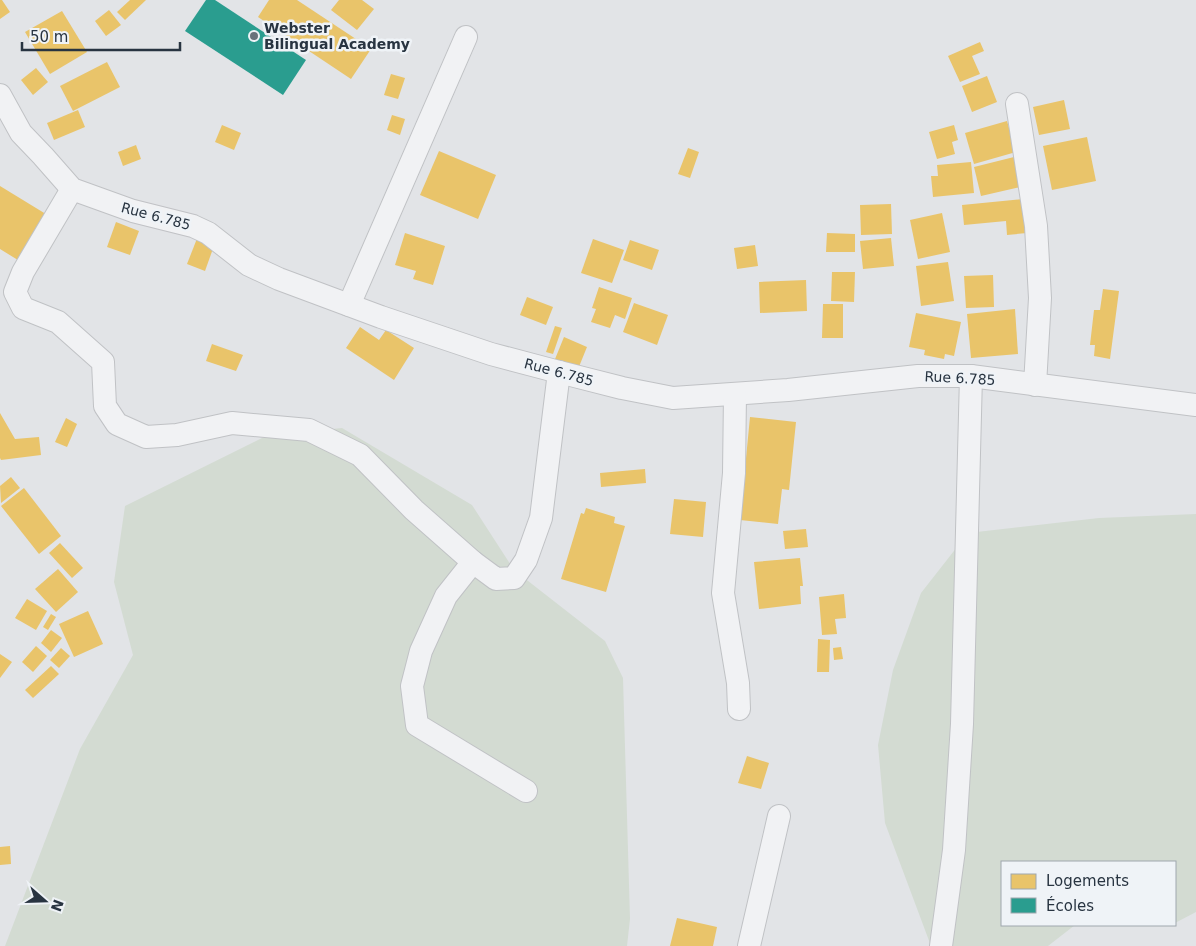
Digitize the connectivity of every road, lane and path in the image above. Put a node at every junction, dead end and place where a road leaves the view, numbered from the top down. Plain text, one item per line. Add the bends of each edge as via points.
1 (466, 38) dead end
2 (0, 96) edge
3 (1017, 104) dead end
4 (72, 189) junction
5 (349, 305) junction
6 (559, 372) junction
7 (971, 376) junction
8 (1035, 384) junction
9 (735, 394) junction
10 (1196, 405) edge
11 (473, 562) junction
12 (739, 709) dead end
13 (526, 791) dead end
14 (779, 816) dead end
15 (749, 946) edge
16 (941, 946) edge

1 - 5 street
2 - 4 street, Rue 6.785 via 21,133
3 - 8 street via 1036,226 1040,298
4 - 5 street, Rue 6.785 via 133,211 193,226 208,233 249,265
4 - 11 street via 23,272 16,292 23,308 58,322 103,362 105,406 117,424 146,437 232,423 309,430 360,455 414,510
5 - 6 street, Rue 6.785 via 491,354
6 - 9 street, Rue 6.785 via 673,398
6 - 11 street via 541,518 526,560 514,578 496,579
7 - 8 street, Rue 6.785
7 - 9 street, Rue 6.785 via 918,376
7 - 16 street via 962,724 954,850
8 - 10 street, Rue 6.785
9 - 12 street via 734,473 723,594 738,682
11 - 13 street via 446,596 421,651 412,686 417,725
14 - 15 street

